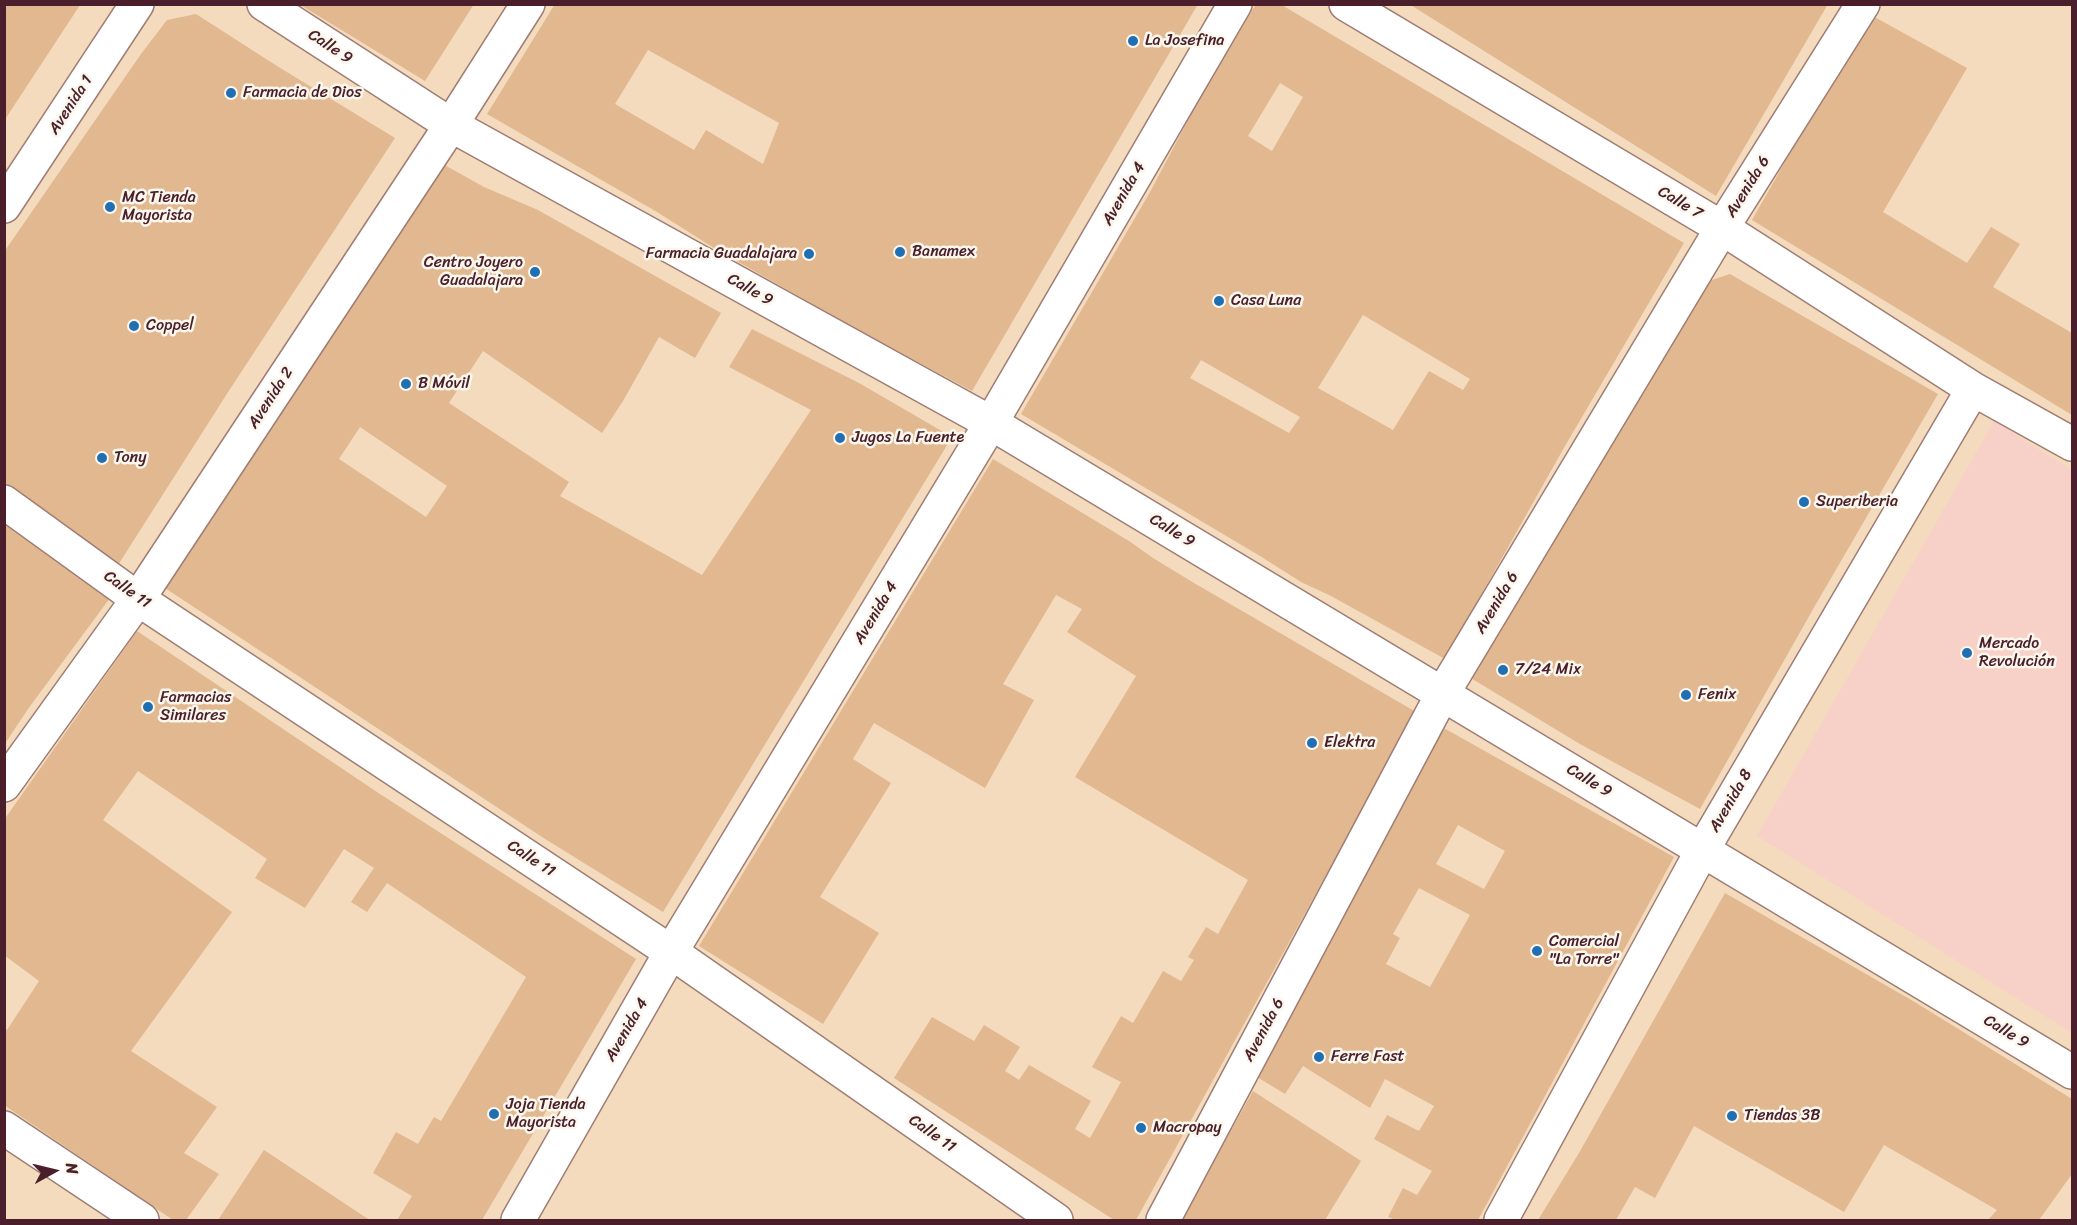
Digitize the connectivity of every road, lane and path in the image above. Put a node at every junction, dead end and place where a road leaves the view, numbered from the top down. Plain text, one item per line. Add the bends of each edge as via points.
1 (137, 4) edge
2 (264, 4) edge
3 (528, 4) edge
4 (1235, 4) edge
5 (1346, 4) edge
6 (1863, 4) edge
7 (451, 125) junction
8 (4, 206) edge
9 (1722, 228) junction
10 (1973, 389) junction
11 (991, 423) junction
12 (2073, 444) edge
13 (4, 502) edge
14 (138, 599) junction
15 (1443, 693) junction
16 (4, 785) edge
17 (1703, 849) junction
18 (672, 952) junction
19 (2073, 1072) edge
20 (4, 1128) edge
21 (142, 1221) edge
22 (518, 1221) edge
23 (1056, 1221) edge
24 (1163, 1221) edge
25 (1501, 1221) edge

1 - 8 street, Avenida 1
2 - 7 street, Calle 9
3 - 7 street, Avenida 2
4 - 11 street, Avenida 4
5 - 9 street, Calle 7
6 - 9 street, Avenida 6
7 - 11 street, Calle 9
7 - 14 street, Avenida 2
9 - 10 street, Calle 7
9 - 15 street, Avenida 6
10 - 12 street, Calle 7
10 - 17 street, Avenida 8
11 - 15 street, Calle 9
11 - 18 street, Avenida 4
13 - 14 street, Calle 11
14 - 16 street, Avenida 2
14 - 18 street, Calle 11
15 - 17 street, Calle 9
15 - 24 street, Avenida 6
17 - 19 street, Calle 9
17 - 25 street, Avenida 8
18 - 22 street, Avenida 4
18 - 23 street, Calle 11
20 - 21 street

